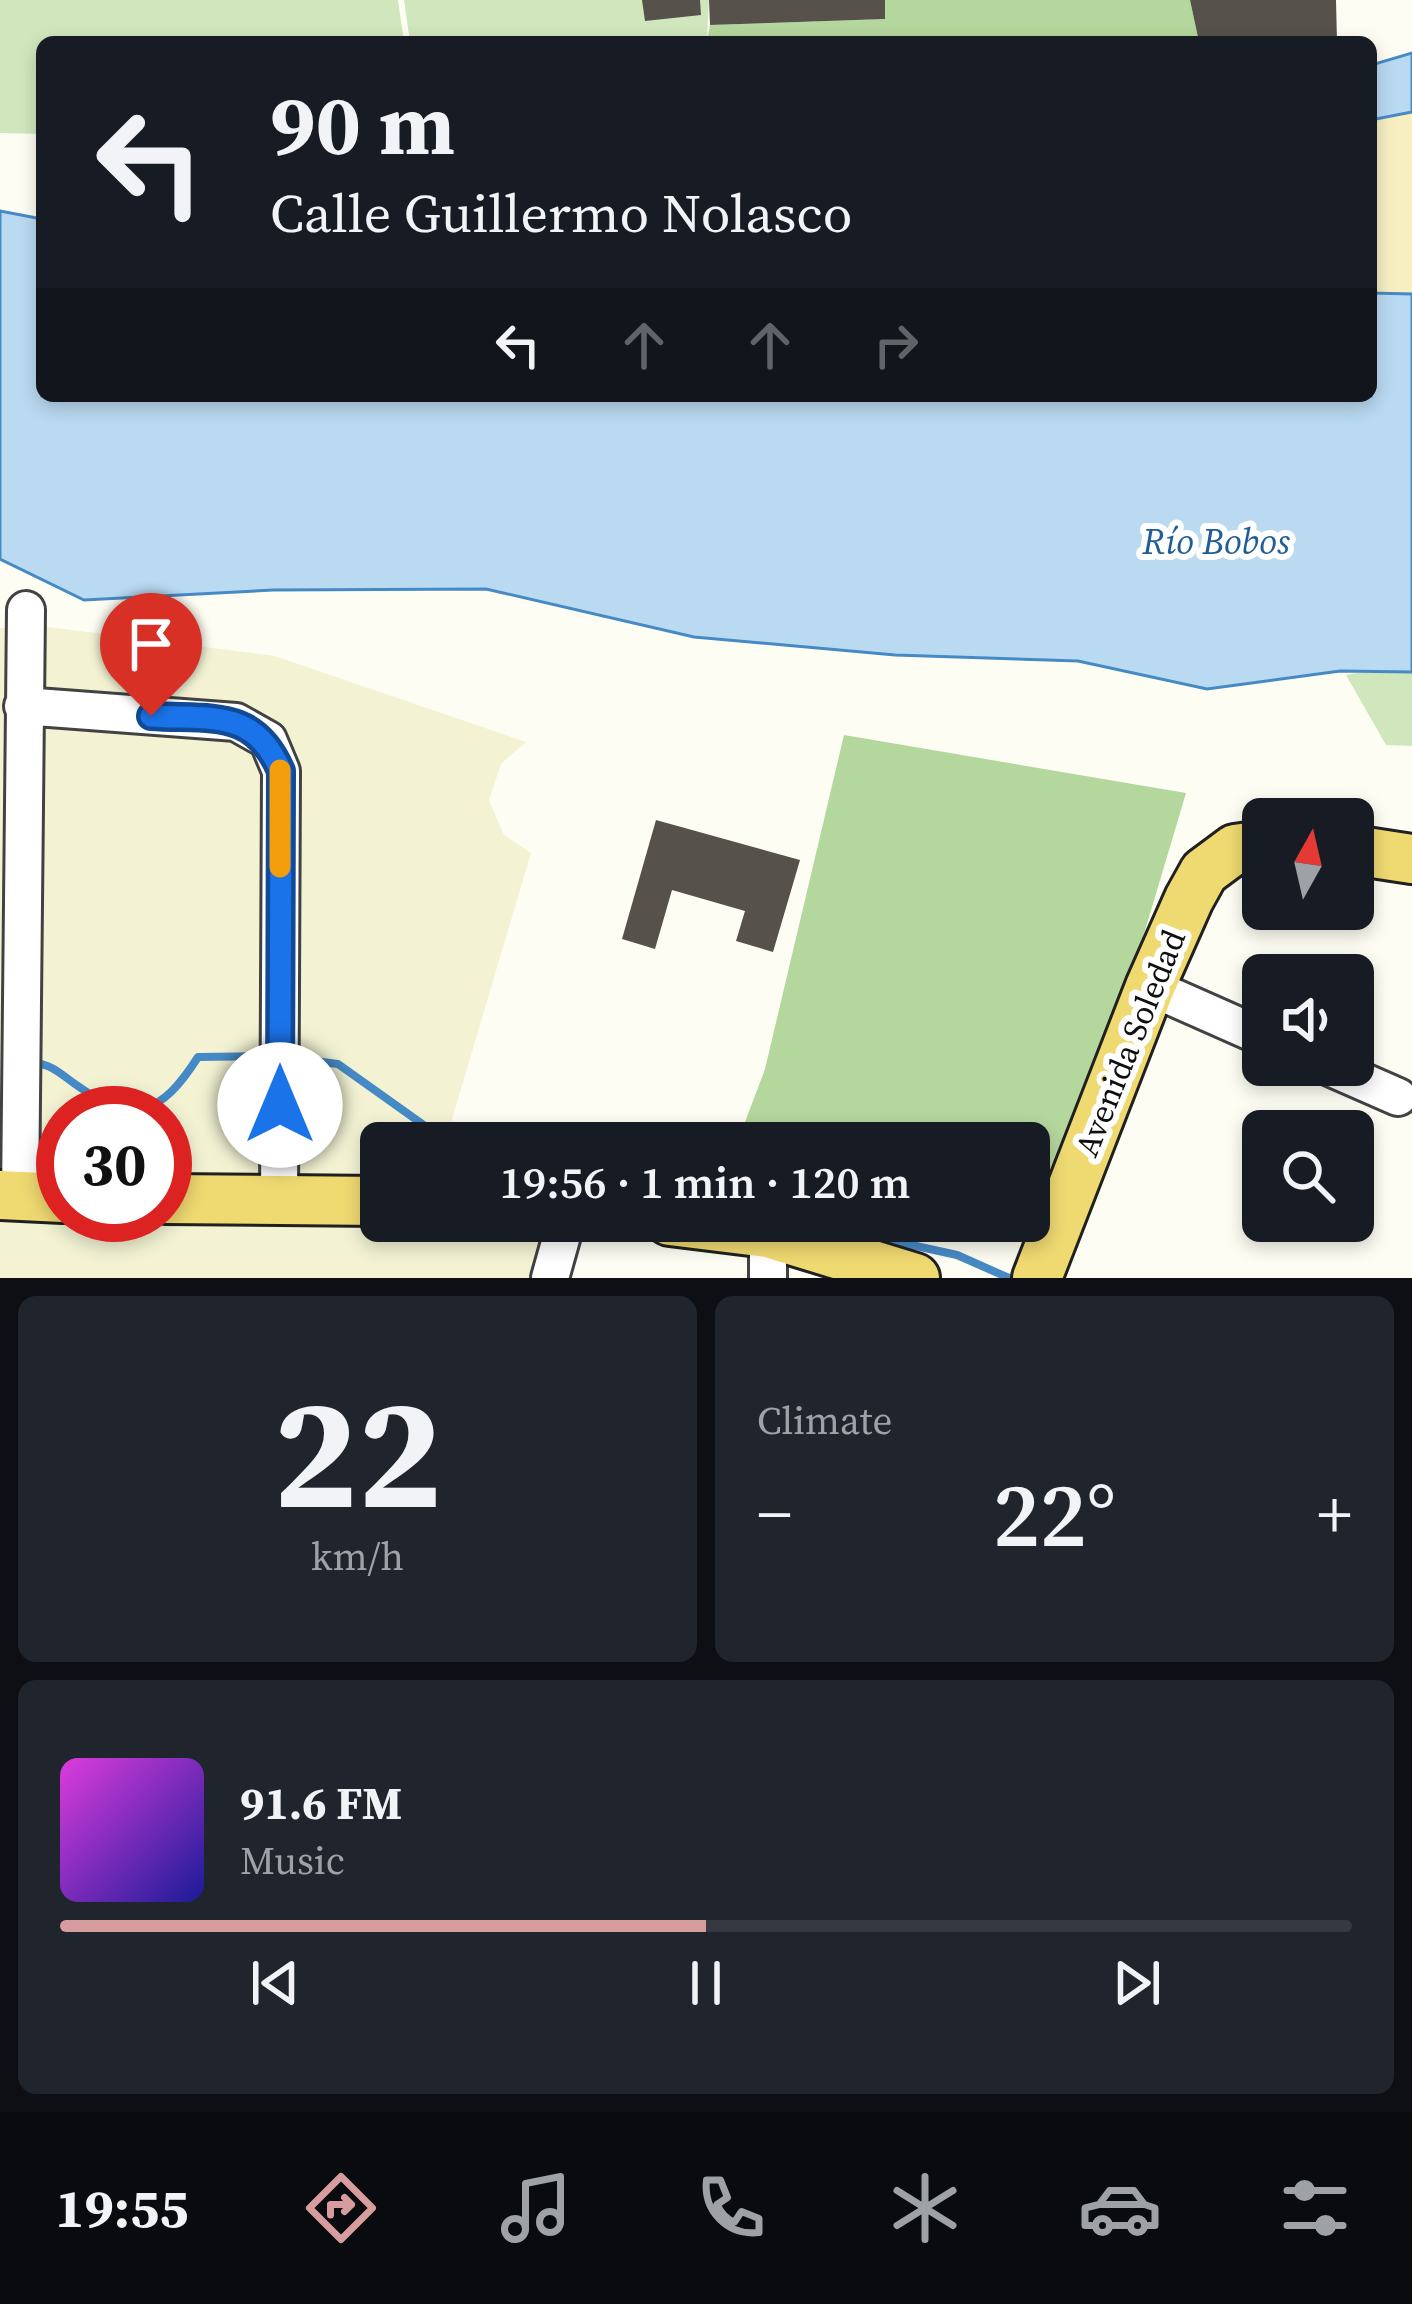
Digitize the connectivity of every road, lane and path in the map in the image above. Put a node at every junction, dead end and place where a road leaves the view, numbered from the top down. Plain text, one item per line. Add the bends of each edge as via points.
1 (26, 610) dead end
2 (23, 706) junction
3 (1242, 848) edge
4 (1374, 854) edge
5 (1412, 860) edge
6 (1150, 987) junction
7 (1242, 1028) edge
8 (1373, 1086) edge
9 (1398, 1097) dead end
10 (28, 1197) edge
11 (192, 1199) edge
12 (279, 1200) junction
13 (360, 1201) edge
14 (560, 1242) edge
15 (729, 1242) edge
16 (768, 1256) edge
17 (550, 1278) edge
18 (915, 1278) edge
19 (1037, 1278) edge

1 - 2 street
2 - 10 street
2 - 12 street via 236,722 268,740 281,771
3 - 6 main road, Avenida Soledad via 1204,872
4 - 5 main road
6 - 7 street
6 - 19 main road, Avenida Soledad
8 - 9 street
11 - 12 main road
12 - 13 main road
14 - 17 street
15 - 16 main road
16 - 18 main road

